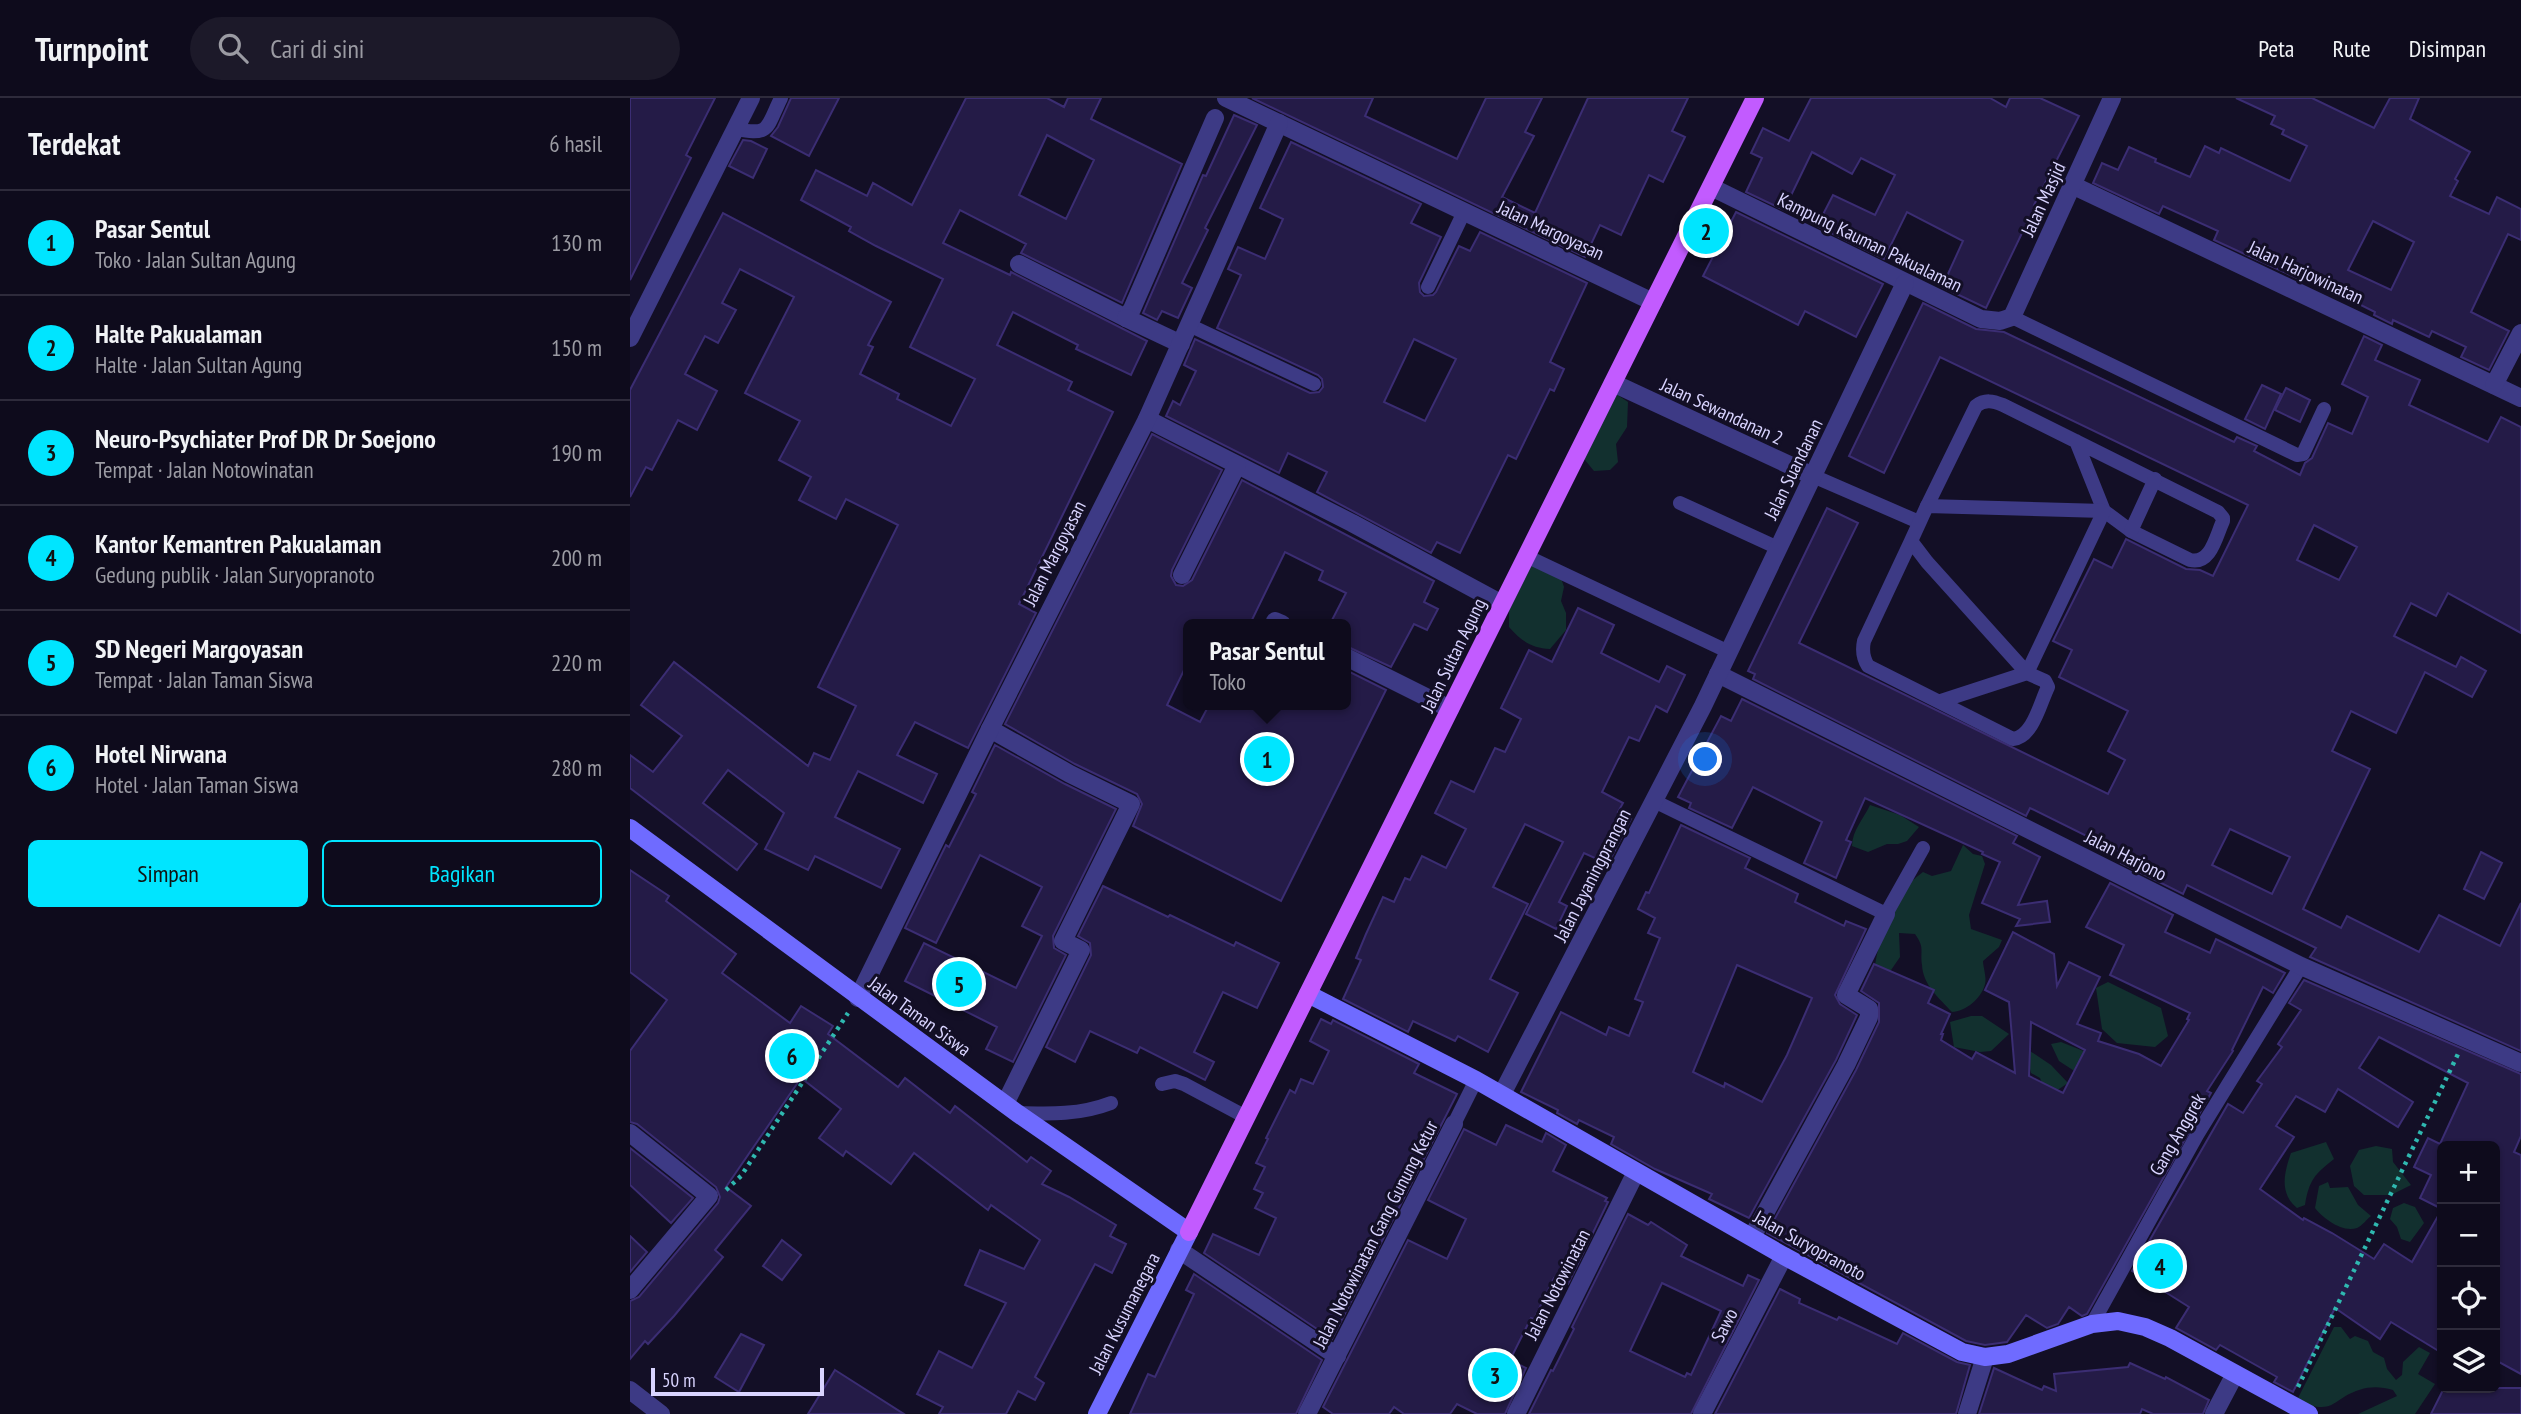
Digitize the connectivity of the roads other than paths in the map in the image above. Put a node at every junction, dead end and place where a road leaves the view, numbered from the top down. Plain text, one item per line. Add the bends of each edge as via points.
1 (751, 98) edge
2 (781, 98) edge
3 (1226, 98) edge
4 (1755, 98) edge
5 (2112, 98) edge
6 (1215, 118) dead end
7 (1279, 124) junction
8 (736, 129) junction
9 (2072, 185) junction
10 (1711, 187) junction
11 (1464, 212) junction
12 (1019, 264) dead end
13 (1905, 283) junction
14 (1428, 287) dead end
15 (1653, 302) junction
16 (2012, 317) junction
17 (1126, 318) junction
18 (1189, 325) junction
19 (2521, 333) edge
20 (630, 338) edge
21 (1181, 344) junction
22 (1612, 383) junction
23 (1314, 384) dead end
24 (2494, 385) junction
25 (2521, 398) edge
26 (2324, 409) dead end
27 (1147, 419) junction
28 (2076, 441) junction
29 (1237, 465) junction
30 (1813, 477) junction
31 (2155, 480) junction
32 (1680, 503) dead end
33 (1927, 506) junction
34 (2104, 511) junction
35 (1919, 522) junction
36 (2131, 531) junction
37 (1911, 541) junction
38 (1778, 548) junction
39 (1526, 556) junction
40 (1182, 575) dead end
41 (1502, 604) junction
42 (1729, 652) junction
43 (1351, 660) edge
44 (2027, 673) junction
45 (1718, 674) junction
46 (1941, 701) junction
47 (1450, 709) junction
48 (990, 729) junction
49 (1654, 801) junction
50 (632, 832) edge
51 (1923, 848) dead end
52 (1886, 914) junction
53 (2301, 966) junction
54 (1308, 994) junction
55 (858, 998) junction
56 (2521, 1063) edge
57 (1476, 1080) junction
58 (1162, 1084) dead end
59 (1502, 1094) junction
60 (1111, 1103) dead end
61 (1011, 1109) junction
62 (1246, 1117) junction
63 (1454, 1124) joint
64 (630, 1133) edge
65 (1636, 1172) junction
66 (1189, 1232) junction
67 (1752, 1237) junction
68 (1180, 1250) junction
69 (1784, 1256) junction
70 (630, 1290) edge
71 (2092, 1324) junction
72 (1337, 1356) junction
73 (1985, 1357) junction
74 (2235, 1374) junction
75 (630, 1390) edge
76 (1314, 1411) edge
77 (661, 1414) edge
78 (1097, 1414) edge
79 (1516, 1414) edge
80 (1702, 1414) edge
81 (1967, 1414) edge
82 (2214, 1414) edge
83 (2309, 1414) edge

1 - 8 street
2 - 8 lane via 763,131
3 - 7 street, Jalan Margoyasan
4 - 10 main road, Jalan Sultan Agung
5 - 9 street, Jalan Masjid
6 - 17 street
7 - 11 street, Jalan Margoyasan
7 - 18 street, Jalan Margoyasan
8 - 20 street
9 - 16 street, Jalan Masjid
9 - 24 street, Jalan Harjowinatan
10 - 13 street, Kampung Kauman Pakualaman
10 - 15 main road, Jalan Sultan Agung
11 - 14 lane
11 - 15 street, Jalan Margoyasan
12 - 17 street
13 - 16 street, Kampung Kauman Pakualaman via 1981,319
13 - 30 street, Jalan Suandanan
15 - 22 main road, Jalan Sultan Agung
16 - 26 lane via 2297,455 2303,454
17 - 21 street
18 - 21 street, Jalan Margoyasan
18 - 23 lane
19 - 24 street
21 - 27 street, Jalan Margoyasan
22 - 30 street, Jalan Sewandanan 2
22 - 39 main road, Jalan Sultan Agung
24 - 25 street, Jalan Harjowinatan
27 - 29 street
27 - 48 street, Jalan Margoyasan
28 - 31 lane
28 - 33 lane via 1997,402 1980,403
28 - 34 lane
29 - 40 street
29 - 41 street
30 - 35 lane
30 - 38 street, Jalan Suandanan
31 - 36 lane
31 - 36 lane via 2222,515 2207,556 2195,561
32 - 38 lane
33 - 34 lane
33 - 35 lane
34 - 36 lane
34 - 44 lane
35 - 37 lane
37 - 44 lane
37 - 46 lane via 1864,641 1864,656 1868,666
38 - 42 street, Jalan Suandanan
39 - 41 main road, Jalan Sultan Agung
39 - 42 lane
41 - 47 main road, Jalan Sultan Agung
42 - 45 street, Jalan Suandanan
43 - 47 street
44 - 46 lane
44 - 46 lane via 2048,687 2021,738 2013,739
45 - 49 street, Jalan Jayaningprangan
45 - 53 street, Jalan Harjono
47 - 54 main road, Jalan Sultan Agung
48 - 55 street, Jalan Margoyasan
48 - 61 street via 1131,804 1063,942 1081,950
49 - 52 lane
49 - 59 street, Jalan Jayaningprangan
50 - 55 main road, Jalan Taman Siswa
51 - 52 lane
52 - 67 street via 1846,995 1869,1009 1870,1017
53 - 56 street, Jalan Harjono
53 - 71 lane, Gang Anggrek via 2197,1135
54 - 57 main road, Jalan Suryopranoto
54 - 62 main road, Jalan Sultan Agung
55 - 61 main road, Jalan Taman Siswa
57 - 59 main road, Jalan Suryopranoto
57 - 63 lane, Jalan Notowinatan Gang Gunung Ketur
58 - 62 lane via 1184,1084
59 - 65 main road, Jalan Suryopranoto
60 - 61 lane via 1063,1114
61 - 66 main road, Jalan Taman Siswa
62 - 66 main road, Jalan Sultan Agung
63 - 72 street, Jalan Notowinatan Gang Gunung Ketur
64 - 70 street via 709,1196
65 - 67 main road, Jalan Suryopranoto
65 - 79 street, Jalan Notowinatan
66 - 68 main road, Jalan Kusumanegara
67 - 69 main road, Jalan Suryopranoto
68 - 72 street
68 - 78 main road, Jalan Kusumanegara
69 - 73 main road, Jalan Suryopranoto via 1962,1352
69 - 80 street, Sawo
71 - 73 main road, Jalan Suryopranoto via 2008,1354
71 - 74 main road, Jalan Suryopranoto via 2118,1321 2146,1327
72 - 76 street, Jalan Notowinatan Gang Gunung Ketur
73 - 81 street
74 - 82 street
74 - 83 main road, Jalan Suryopranoto
75 - 77 street

